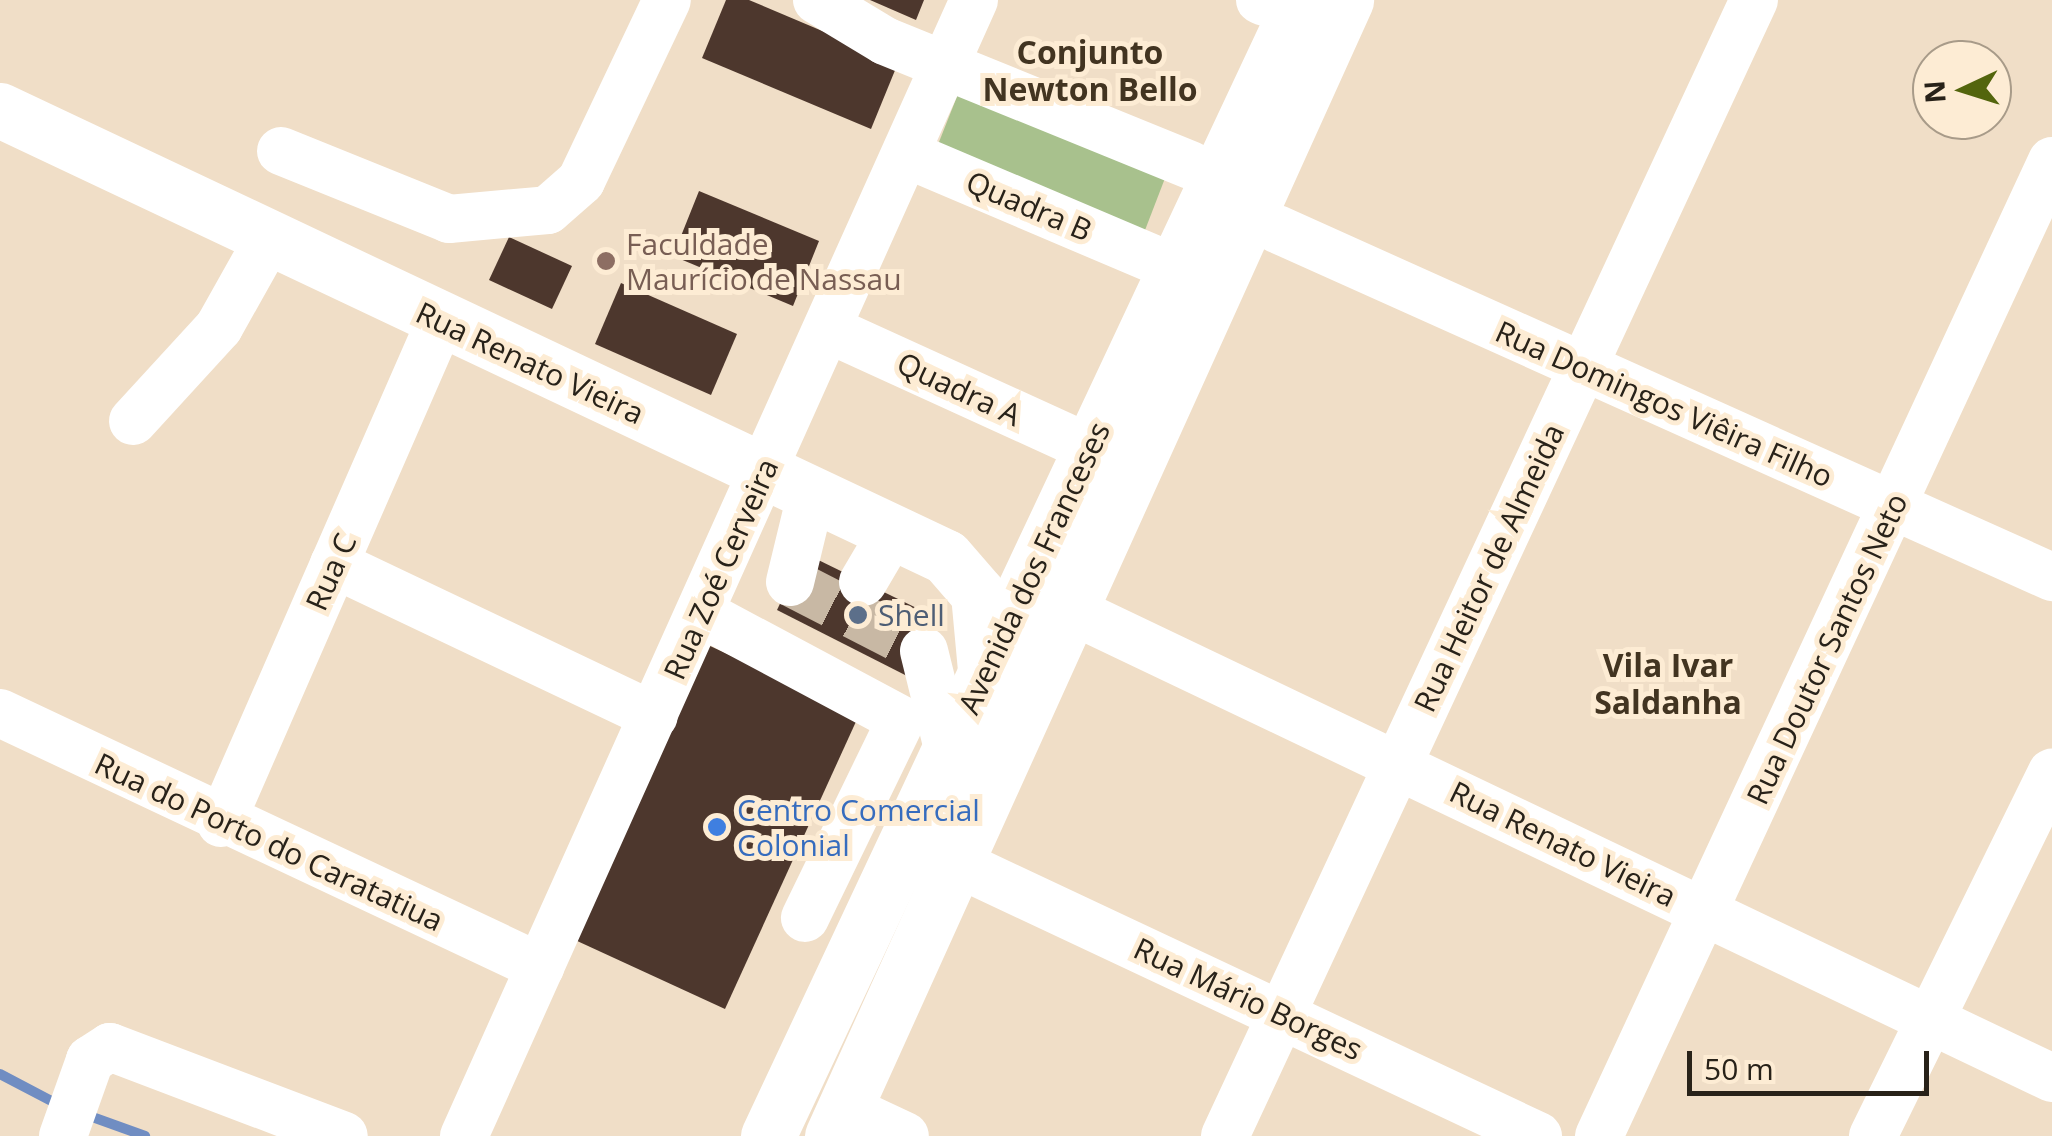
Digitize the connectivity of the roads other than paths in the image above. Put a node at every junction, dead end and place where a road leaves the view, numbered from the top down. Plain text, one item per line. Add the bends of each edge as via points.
1 (667, 0) edge
2 (817, 0) edge
3 (974, 0) edge
4 (1273, 0) edge
5 (1346, 0) edge
6 (1382, 0) edge
7 (1754, 0) edge
8 (946, 63) junction
9 (0, 110) edge
10 (281, 151) dead end
11 (906, 154) junction
12 (2052, 161) edge
13 (1228, 206) junction
14 (269, 238) junction
15 (1151, 258) junction
16 (440, 320) junction
17 (828, 329) junction
18 (1582, 368) junction
19 (133, 421) dead end
20 (1090, 449) junction
21 (787, 485) junction
22 (1893, 507) junction
23 (893, 531) junction
24 (334, 564) junction
25 (2052, 577) edge
26 (790, 582) dead end
27 (863, 582) dead end
28 (1073, 611) junction
29 (701, 613) junction
30 (924, 650) dead end
31 (984, 671) junction
32 (0, 713) edge
33 (654, 716) junction
34 (900, 720) junction
35 (948, 749) junction
36 (1396, 764) junction
37 (2052, 773) edge
38 (222, 823) junction
39 (958, 863) junction
40 (1706, 912) junction
41 (805, 918) dead end
42 (540, 967) junction
43 (1281, 1015) junction
44 (1928, 1018) junction
45 (2052, 1078) edge
46 (839, 1122) edge
47 (64, 1134) edge
48 (344, 1136) edge
49 (464, 1136) edge
50 (768, 1136) edge
51 (905, 1136) edge
52 (1225, 1136) edge
53 (1538, 1136) edge
54 (1599, 1136) edge
55 (1872, 1136) edge

1 - 10 street via 581,181 548,210 449,219
2 - 8 street, Rua Domingos Viêira Filho via 886,41
3 - 8 street, Rua Zoé Cerveira
4 - 13 main road, Avenida dos Franceses
5 - 13 main road, Avenida dos Franceses
6 - 13 main road
7 - 18 street, Rua Heitor de Almeida
8 - 11 street, Rua Zoé Cerveira
8 - 13 street, Rua Domingos Viêira Filho
9 - 14 main road, Rua Renato Vieira
11 - 15 street, Quadra B
11 - 17 street, Rua Zoé Cerveira
12 - 22 street, Rua Doutor Santos Neto
13 - 15 main road
13 - 18 street, Rua Domingos Viêira Filho
13 - 20 main road, Avenida dos Franceses
13 - 28 main road, Avenida dos Franceses
14 - 16 main road, Rua Renato Vieira
14 - 19 street via 219,327
15 - 20 main road
16 - 21 main road, Rua Renato Vieira
16 - 24 street, Rua C
17 - 20 street, Quadra A
17 - 21 street, Rua Zoé Cerveira
18 - 22 street, Rua Domingos Viêira Filho
18 - 36 street, Rua Heitor de Almeida
20 - 31 main road, Avenida dos Franceses
21 - 23 main road, Rua Renato Vieira
21 - 26 street
21 - 29 street, Rua Zoé Cerveira
22 - 25 street, Rua Domingos Viêira Filho
22 - 40 street, Rua Doutor Santos Neto
23 - 27 street
23 - 31 main road, Rua Renato Vieira via 956,562 972,583
24 - 33 street
24 - 38 street, Rua C
28 - 36 street, Rua Renato Vieira
28 - 39 main road, Avenida dos Franceses
29 - 33 street, Rua Zoé Cerveira
29 - 34 street
30 - 35 street
31 - 35 main road, Avenida dos Franceses
32 - 38 street, Rua do Porto do Caratatiua
33 - 42 street, Rua Zoé Cerveira
34 - 35 street
34 - 41 street
35 - 50 main road, Avenida dos Franceses
36 - 40 street, Rua Renato Vieira
36 - 43 street, Rua Heitor de Almeida
37 - 44 street
38 - 42 street, Rua do Porto do Caratatiua
39 - 43 street, Rua Mário Borges
39 - 46 main road, Avenida dos Franceses
40 - 44 street, Rua Renato Vieira
40 - 54 street, Rua Doutor Santos Neto
42 - 49 street, Rua Zoé Cerveira
43 - 52 street, Rua Heitor de Almeida
43 - 53 street, Rua Mário Borges
44 - 45 street, Rua Renato Vieira
44 - 55 street
46 - 51 street
47 - 48 street via 98,1053 128,1049

